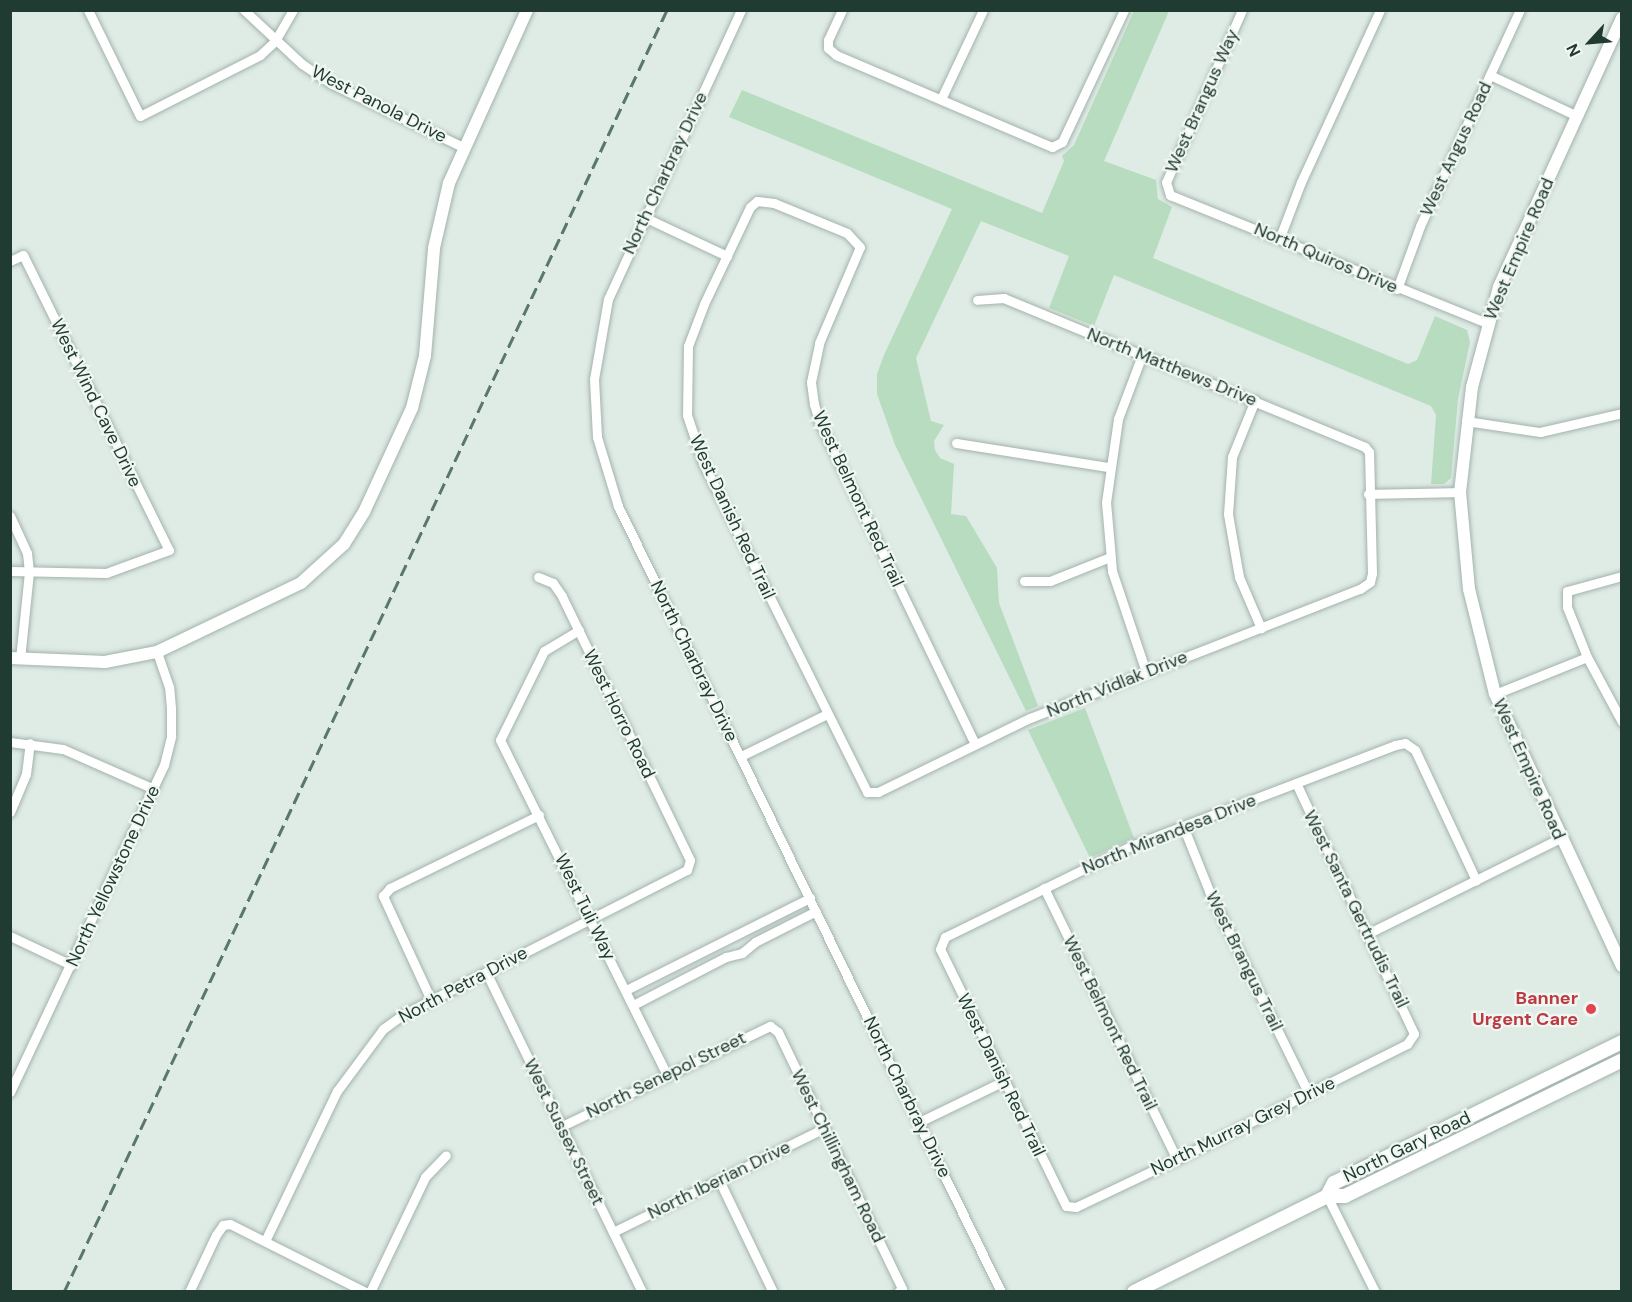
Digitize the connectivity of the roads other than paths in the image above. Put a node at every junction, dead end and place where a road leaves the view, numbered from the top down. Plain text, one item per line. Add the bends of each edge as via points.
1 (88, 10) edge
2 (244, 10) edge
3 (293, 10) edge
4 (527, 10) edge
5 (741, 10) edge
6 (842, 10) edge
7 (983, 10) edge
8 (1124, 10) edge
9 (1242, 10) edge
10 (1380, 10) edge
11 (1520, 10) edge
12 (1622, 18) edge
13 (275, 42) junction
14 (1490, 75) junction
15 (941, 99) junction
16 (1577, 116) junction
17 (463, 147) junction
18 (1167, 192) joint
19 (644, 217) junction
20 (1280, 237) junction
21 (860, 247) joint
22 (727, 256) junction
23 (10, 261) edge
24 (1397, 289) junction
25 (977, 300) dead end
26 (1487, 323) junction
27 (1142, 355) junction
28 (1255, 400) junction
29 (1622, 413) edge
30 (1466, 421) junction
31 (956, 443) dead end
32 (1108, 467) junction
33 (1460, 492) junction
34 (1368, 494) junction
35 (10, 516) edge
36 (1110, 557) junction
37 (10, 571) edge
38 (28, 572) junction
39 (1622, 576) edge
40 (538, 577) dead end
41 (1024, 581) dead end
42 (1261, 628) junction
43 (579, 630) junction
44 (157, 652) junction
45 (1587, 657) junction
46 (15, 658) edge
47 (1146, 672) junction
48 (1495, 694) junction
49 (827, 714) junction
50 (1622, 722) edge
51 (10, 742) edge
52 (30, 743) junction
53 (975, 744) junction
54 (741, 756) junction
55 (1296, 783) junction
56 (154, 789) junction
57 (867, 792) joint
58 (10, 812) edge
59 (539, 815) junction
60 (1182, 826) junction
61 (1560, 838) junction
62 (690, 861) joint
63 (1476, 880) junction
64 (1044, 888) junction
65 (810, 898) junction
66 (816, 911) junction
67 (591, 919) junction
68 (1367, 934) junction
69 (10, 936) edge
70 (723, 940) junction
71 (940, 942) joint
72 (734, 957) junction
73 (71, 965) junction
74 (1622, 966) edge
75 (486, 972) junction
76 (626, 990) junction
77 (431, 1000) junction
78 (633, 1005) junction
79 (770, 1026) joint
80 (1414, 1034) joint
81 (1622, 1042) edge
82 (1622, 1060) edge
83 (14, 1074) edge
84 (667, 1075) junction
85 (1004, 1081) junction
86 (10, 1092) edge
87 (1309, 1094) junction
88 (920, 1122) junction
89 (562, 1126) junction
90 (824, 1128) junction
91 (446, 1155) dead end
92 (1177, 1159) junction
93 (719, 1180) junction
94 (1327, 1196) junction
95 (1066, 1206) joint
96 (613, 1232) junction
97 (266, 1239) junction
98 (900, 1290) edge
99 (189, 1292) edge
100 (365, 1292) edge
101 (370, 1292) edge
102 (642, 1292) edge
103 (774, 1292) edge
104 (1000, 1292) edge
105 (1134, 1292) edge
106 (1375, 1292) edge

1 - 13 street via 140,116 249,61
2 - 13 street, West Panola Drive
3 - 13 street
4 - 17 street
5 - 19 street, North Charbray Drive
6 - 15 street via 828,48 836,55
7 - 15 street
8 - 15 street via 1062,142 1056,147
9 - 18 street, West Brangus Way via 1166,182
10 - 20 street
11 - 14 street, West Angus Road
12 - 16 street, West Empire Road
13 - 17 street, West Panola Drive via 332,84
14 - 16 street
14 - 24 street, West Angus Road via 1420,226
16 - 26 street, West Empire Road via 1512,256
17 - 44 street via 444,200 434,248 428,334 419,386 403,429 354,530 322,567 301,583
18 - 20 street, North Quiros Drive via 1173,198
19 - 22 street
19 - 54 street, North Charbray Drive via 608,299 602,327 594,379 597,437 618,506
20 - 24 street, North Quiros Drive
21 - 22 street, West Danish Red Trail via 848,233 774,203 757,201 750,207
21 - 53 street, West Belmont Red Trail via 819,343 811,382 814,404 820,424
22 - 49 street, West Danish Red Trail via 688,346 687,415 703,463
23 - 38 street, West Wind Cave Drive via 23,255 169,550 106,573
24 - 26 street, North Quiros Drive
25 - 27 street, North Matthews Drive via 1004,298
26 - 30 street, West Empire Road
27 - 28 street, North Matthews Drive
27 - 32 street via 1121,408
28 - 34 street, North Matthews Drive via 1365,447 1369,452
28 - 42 street via 1232,457 1227,514 1239,577
29 - 30 street via 1540,432
30 - 33 street, West Empire Road
31 - 32 street
32 - 36 street
33 - 34 street
33 - 48 street, West Empire Road via 1469,589
34 - 42 street, North Vidlak Drive via 1370,582
35 - 38 street via 27,553
36 - 41 street via 1050,581
36 - 47 street via 1121,606
37 - 38 street
38 - 46 street
39 - 45 street via 1567,591 1567,607
40 - 43 street, West Horro Road via 553,583
42 - 47 street, North Vidlak Drive
43 - 59 street, West Tuli Way via 544,651 500,740
43 - 62 street, West Horro Road
44 - 46 street via 105,662
44 - 56 street, North Yellowstone Drive via 169,687 171,736
45 - 48 street
45 - 50 street
47 - 53 street, North Vidlak Drive
48 - 61 street, West Empire Road
49 - 54 street
49 - 57 street, West Danish Red Trail
51 - 52 street
52 - 56 street via 63,749
52 - 58 street via 26,774
53 - 57 street, North Vidlak Drive via 878,792
54 - 65 street, North Charbray Drive
55 - 60 street, North Mirandesa Drive
55 - 63 street, North Mirandesa Drive via 1405,743 1415,750
55 - 68 street, West Santa Gertrudis Trail
56 - 73 street, North Yellowstone Drive
59 - 67 street, West Tuli Way
59 - 77 street via 390,888 383,896 384,906
60 - 64 street, North Mirandesa Drive
60 - 87 street, West Brangus Trail via 1210,893
61 - 63 street
61 - 74 street, West Empire Road
62 - 67 street, North Petra Drive via 681,874
63 - 68 street
64 - 71 street, North Mirandesa Drive
64 - 92 street, West Belmont Red Trail
65 - 66 street, North Charbray Drive
65 - 70 street
66 - 72 street
66 - 88 street, North Charbray Drive
67 - 75 street, North Petra Drive
67 - 76 street, West Tuli Way
68 - 80 street, West Santa Gertrudis Trail
69 - 73 street
70 - 72 street
70 - 76 street
71 - 85 street, West Danish Red Trail
72 - 78 street
73 - 83 street, North Yellowstone Drive
75 - 77 street, North Petra Drive
75 - 89 street, West Sussex Street
76 - 78 street, West Tuli Way
77 - 97 street, North Petra Drive via 383,1029 348,1071
78 - 84 street, West Tuli Way
79 - 84 street, North Senepol Street
79 - 90 street, West Chillingham Road via 778,1032
80 - 87 street, North Murray Grey Drive via 1407,1044
81 - 94 main road, North Gary Road via 1334,1184
82 - 94 main road via 1345,1196
83 - 86 street, North Yellowstone Drive
84 - 89 street, North Senepol Street
85 - 88 street
85 - 95 street, West Danish Red Trail
87 - 92 street, North Murray Grey Drive
88 - 104 street, North Charbray Drive
89 - 96 street, West Sussex Street
90 - 93 street, North Iberian Drive
90 - 98 street, West Chillingham Road
91 - 101 street via 425,1177
92 - 95 street, North Murray Grey Drive via 1076,1208
93 - 96 street, North Iberian Drive
93 - 103 street
94 - 105 main road, North Gary Road
94 - 106 street
96 - 102 street, West Sussex Street
97 - 99 street via 237,1226 223,1225
97 - 100 street

